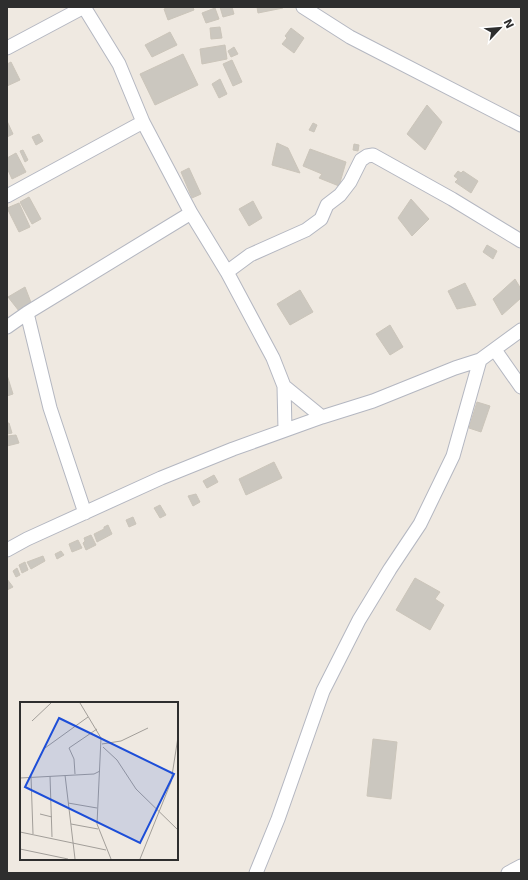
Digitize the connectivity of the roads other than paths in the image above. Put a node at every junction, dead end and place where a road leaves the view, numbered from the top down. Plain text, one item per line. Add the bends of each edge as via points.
1 (84, 7) edge
2 (303, 7) edge
3 (7, 48) edge
4 (143, 122) junction
5 (521, 124) edge
6 (7, 196) edge
7 (191, 213) junction
8 (521, 241) edge
9 (227, 272) junction
10 (27, 313) junction
11 (7, 327) edge
12 (521, 330) edge
13 (495, 350) junction
14 (480, 360) junction
15 (284, 386) junction
16 (521, 386) edge
17 (322, 417) junction
18 (285, 430) junction
19 (86, 513) junction
20 (7, 550) edge
21 (521, 866) edge
22 (256, 873) edge
23 (508, 873) edge

1 - 3 street
1 - 4 street via 119,64
2 - 5 street via 350,37
4 - 6 street
4 - 7 street
7 - 9 street
7 - 10 street
8 - 9 street via 373,155 361,160 350,182 340,195 327,205 321,219 306,230 250,255
9 - 15 street via 273,358
10 - 11 street
10 - 19 street via 50,408
12 - 13 street
13 - 14 street
13 - 16 street
14 - 17 street via 373,401
14 - 22 street via 453,456 420,524 359,620 323,691
15 - 17 street
15 - 18 street
17 - 18 street
18 - 19 street via 161,478
19 - 20 street
21 - 23 street

